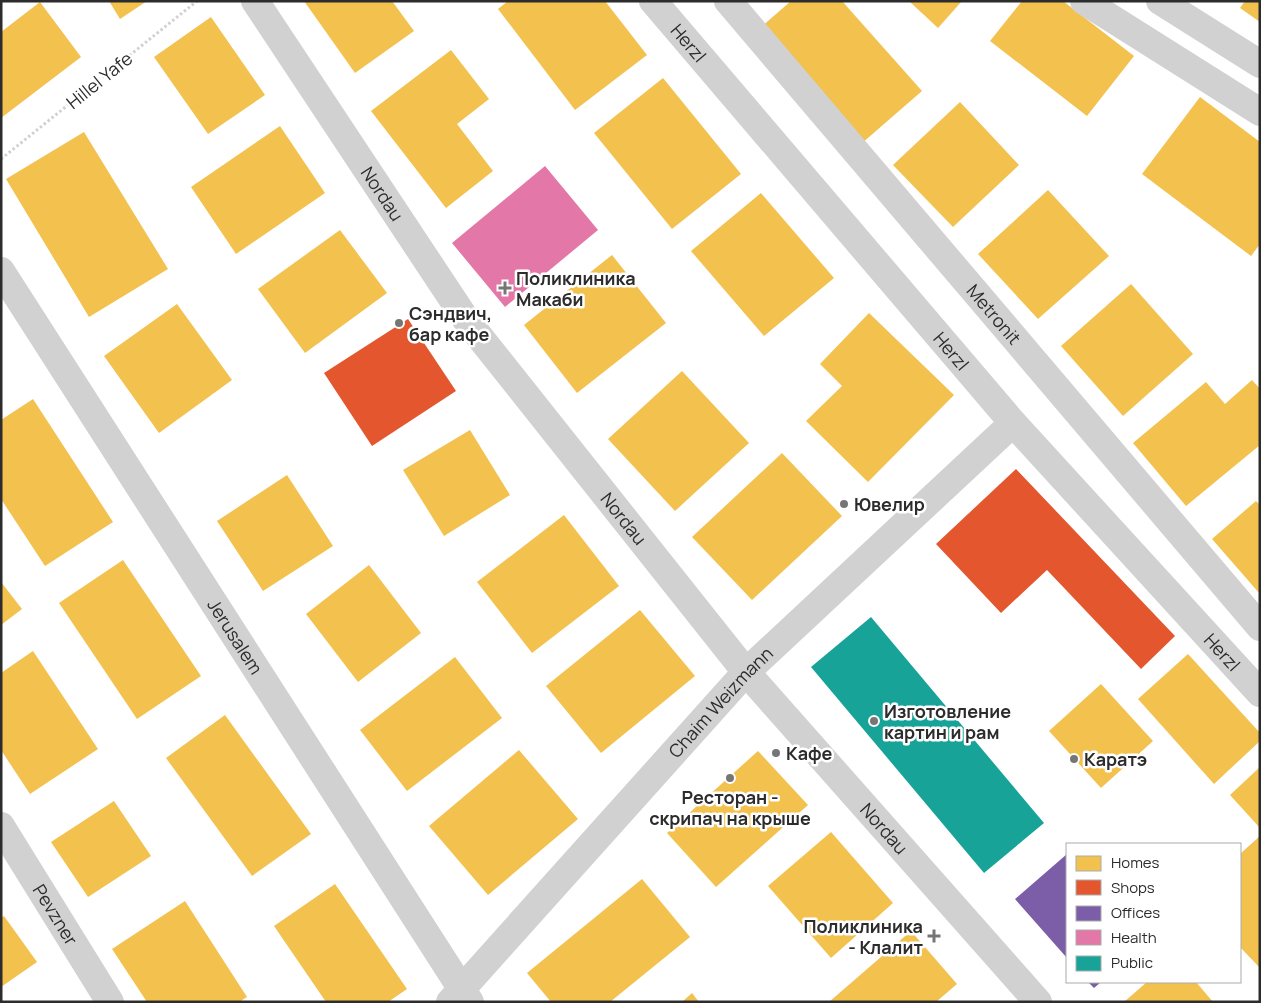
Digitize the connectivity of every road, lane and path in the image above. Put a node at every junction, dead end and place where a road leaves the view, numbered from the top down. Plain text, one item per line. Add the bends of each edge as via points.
1 (197, 1) edge
2 (255, 1) edge
3 (653, 1) edge
4 (728, 1) edge
5 (1084, 1) edge
6 (1160, 1) edge
7 (1260, 64) edge
8 (1260, 112) edge
9 (1, 160) edge
10 (1, 271) edge
11 (1013, 423) junction
12 (1260, 628) edge
13 (746, 672) junction
14 (1260, 693) edge
15 (1, 826) edge
16 (460, 998) edge
17 (110, 1002) edge
18 (1038, 1002) edge

1 - 9 path, Hillel Yafe
2 - 13 street, Nordau via 467,321
3 - 11 street, Herzl
4 - 12 street, Metronit
5 - 8 street
6 - 7 street
10 - 16 street, Jerusalem
11 - 13 street, Chaim Weizmann
11 - 14 street, Herzl
13 - 16 street, Chaim Weizmann
13 - 18 street, Nordau
15 - 17 street, Pevzner

